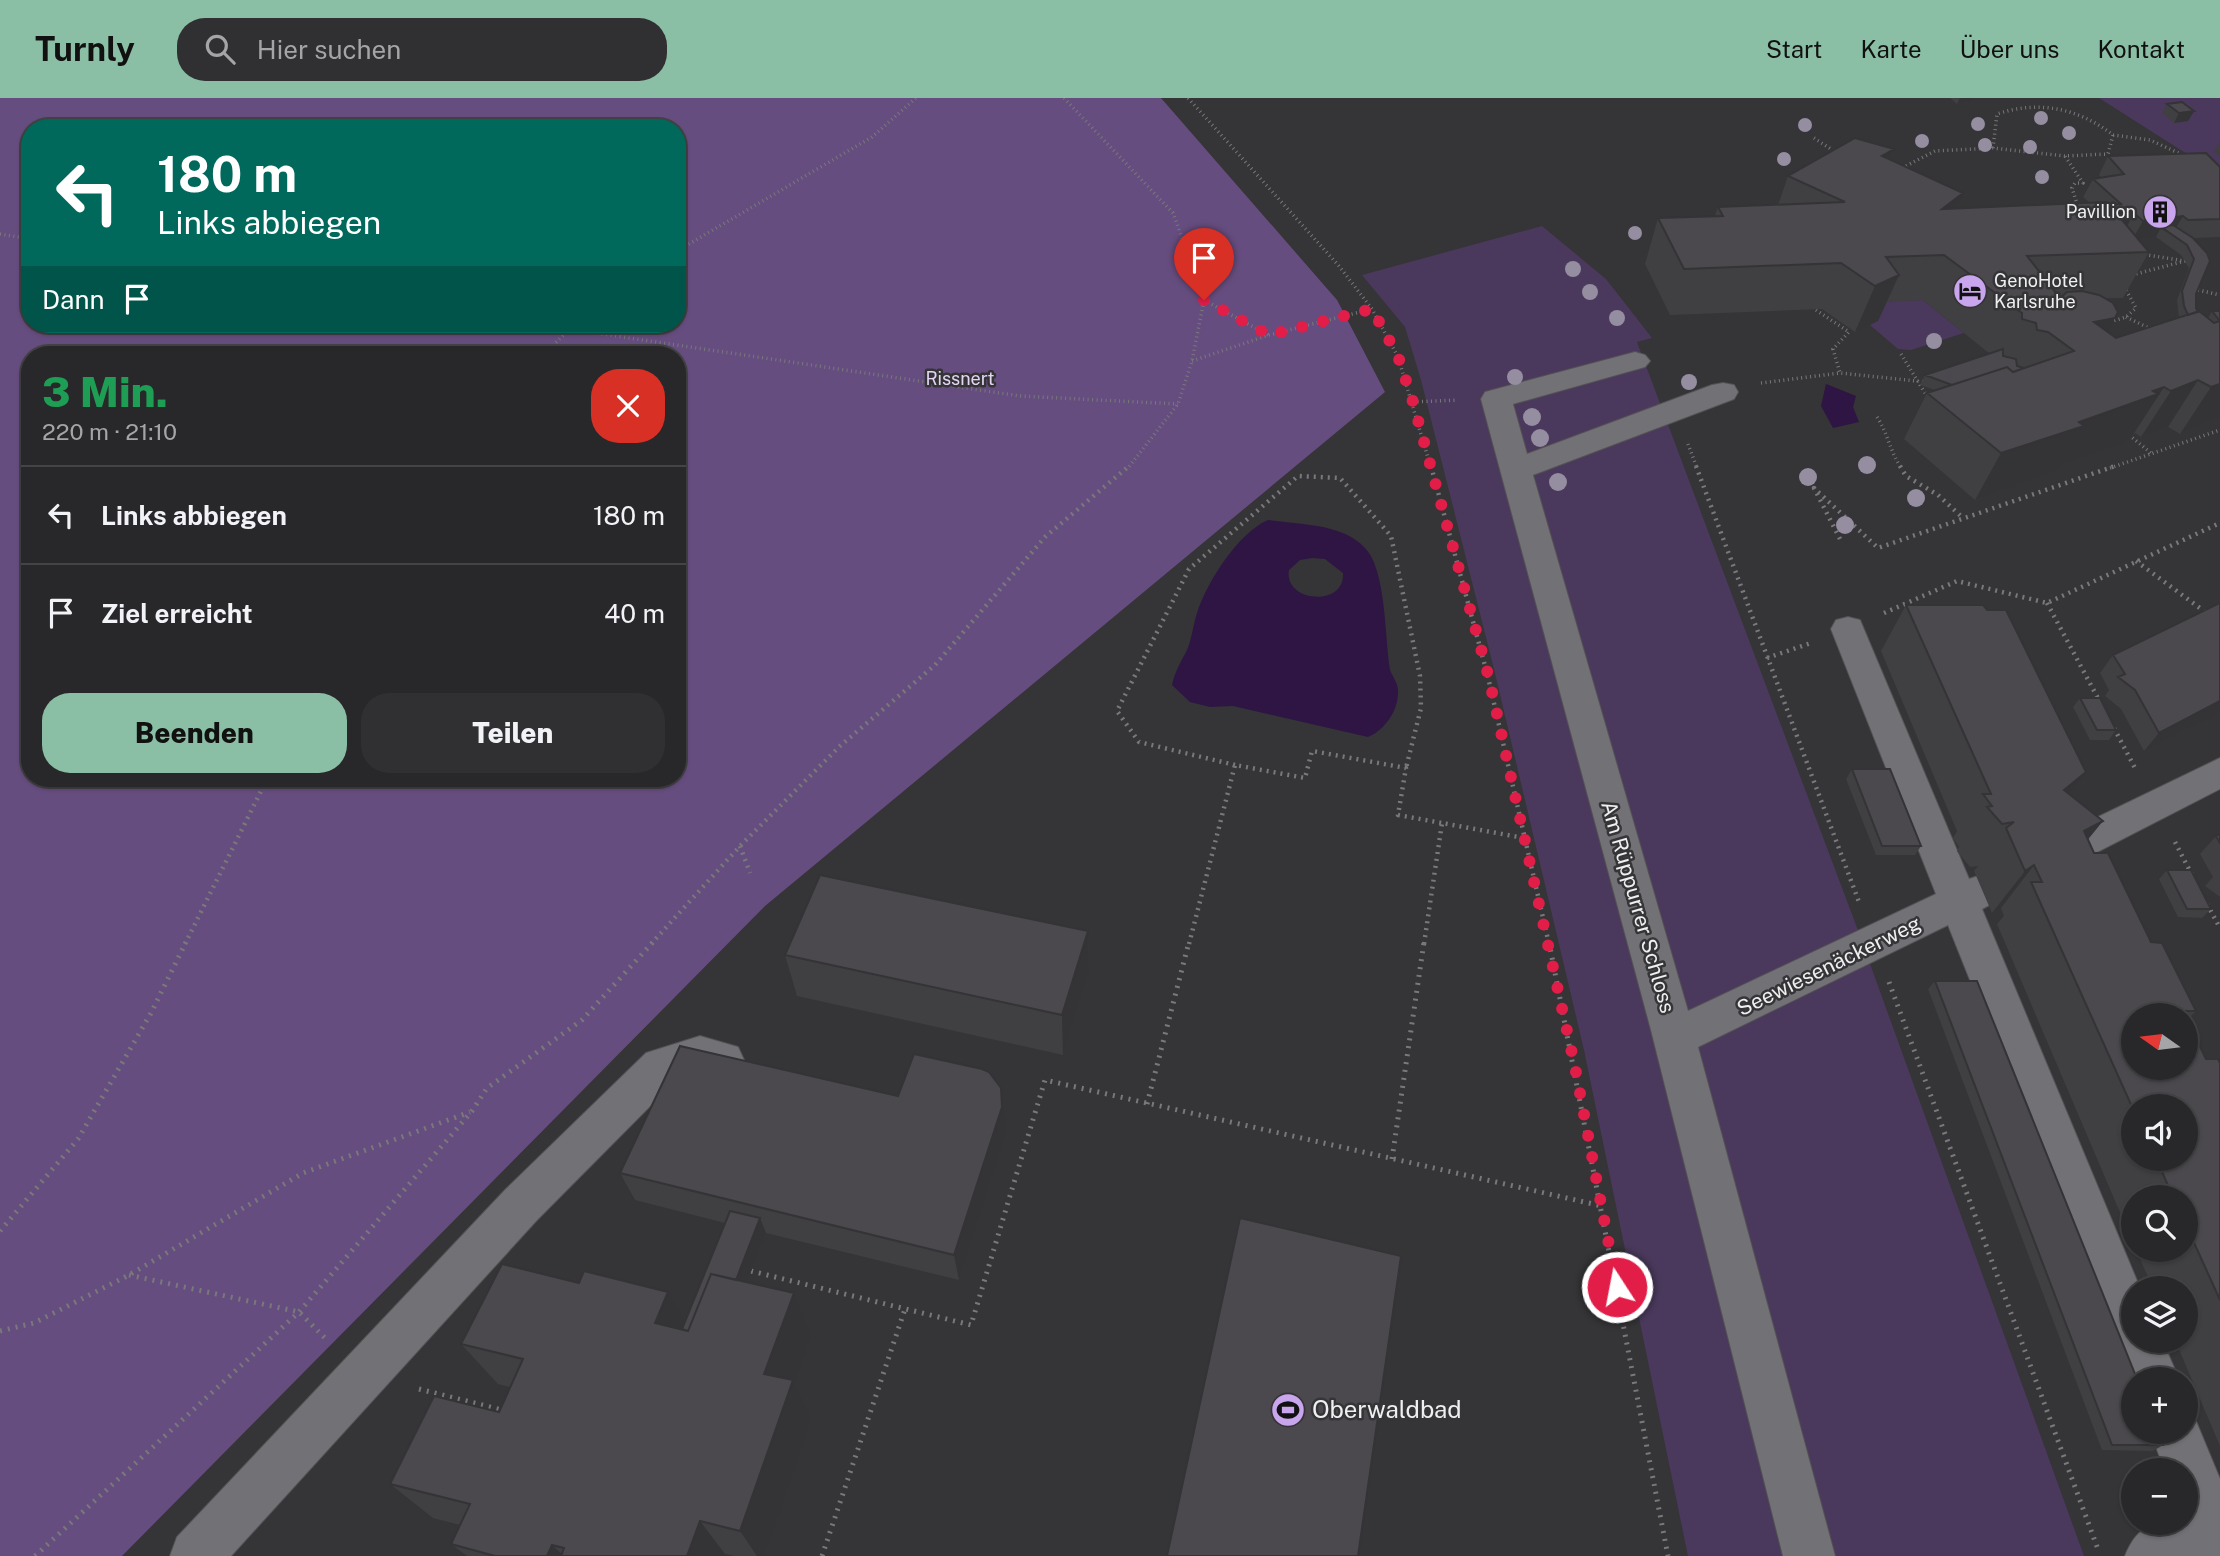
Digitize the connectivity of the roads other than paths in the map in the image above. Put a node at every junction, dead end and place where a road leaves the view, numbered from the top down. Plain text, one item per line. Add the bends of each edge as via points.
1 (1635, 361) dead end
2 (1736, 388) road end
3 (1516, 470) junction
4 (1848, 629) road end
5 (2220, 772) edge
6 (2056, 855) edge
7 (1970, 897) junction
8 (1672, 1030) junction
9 (766, 1070) edge
10 (2121, 1297) edge
11 (2181, 1444) edge
12 (2217, 1523) edge
13 (196, 1556) edge
14 (1809, 1556) edge
15 (2151, 1556) edge

1 - 3 street, Am Rüppurrer Schloss via 1496,399
2 - 3 street
3 - 8 street, Am Rüppurrer Schloss
4 - 7 street
5 - 6 street
7 - 8 street, Seewiesenäckerweg via 1697,1029
7 - 10 street
8 - 14 street, Am Rüppurrer Schloss
9 - 13 street via 700,1055 662,1066 521,1205
11 - 12 street
12 - 15 street

